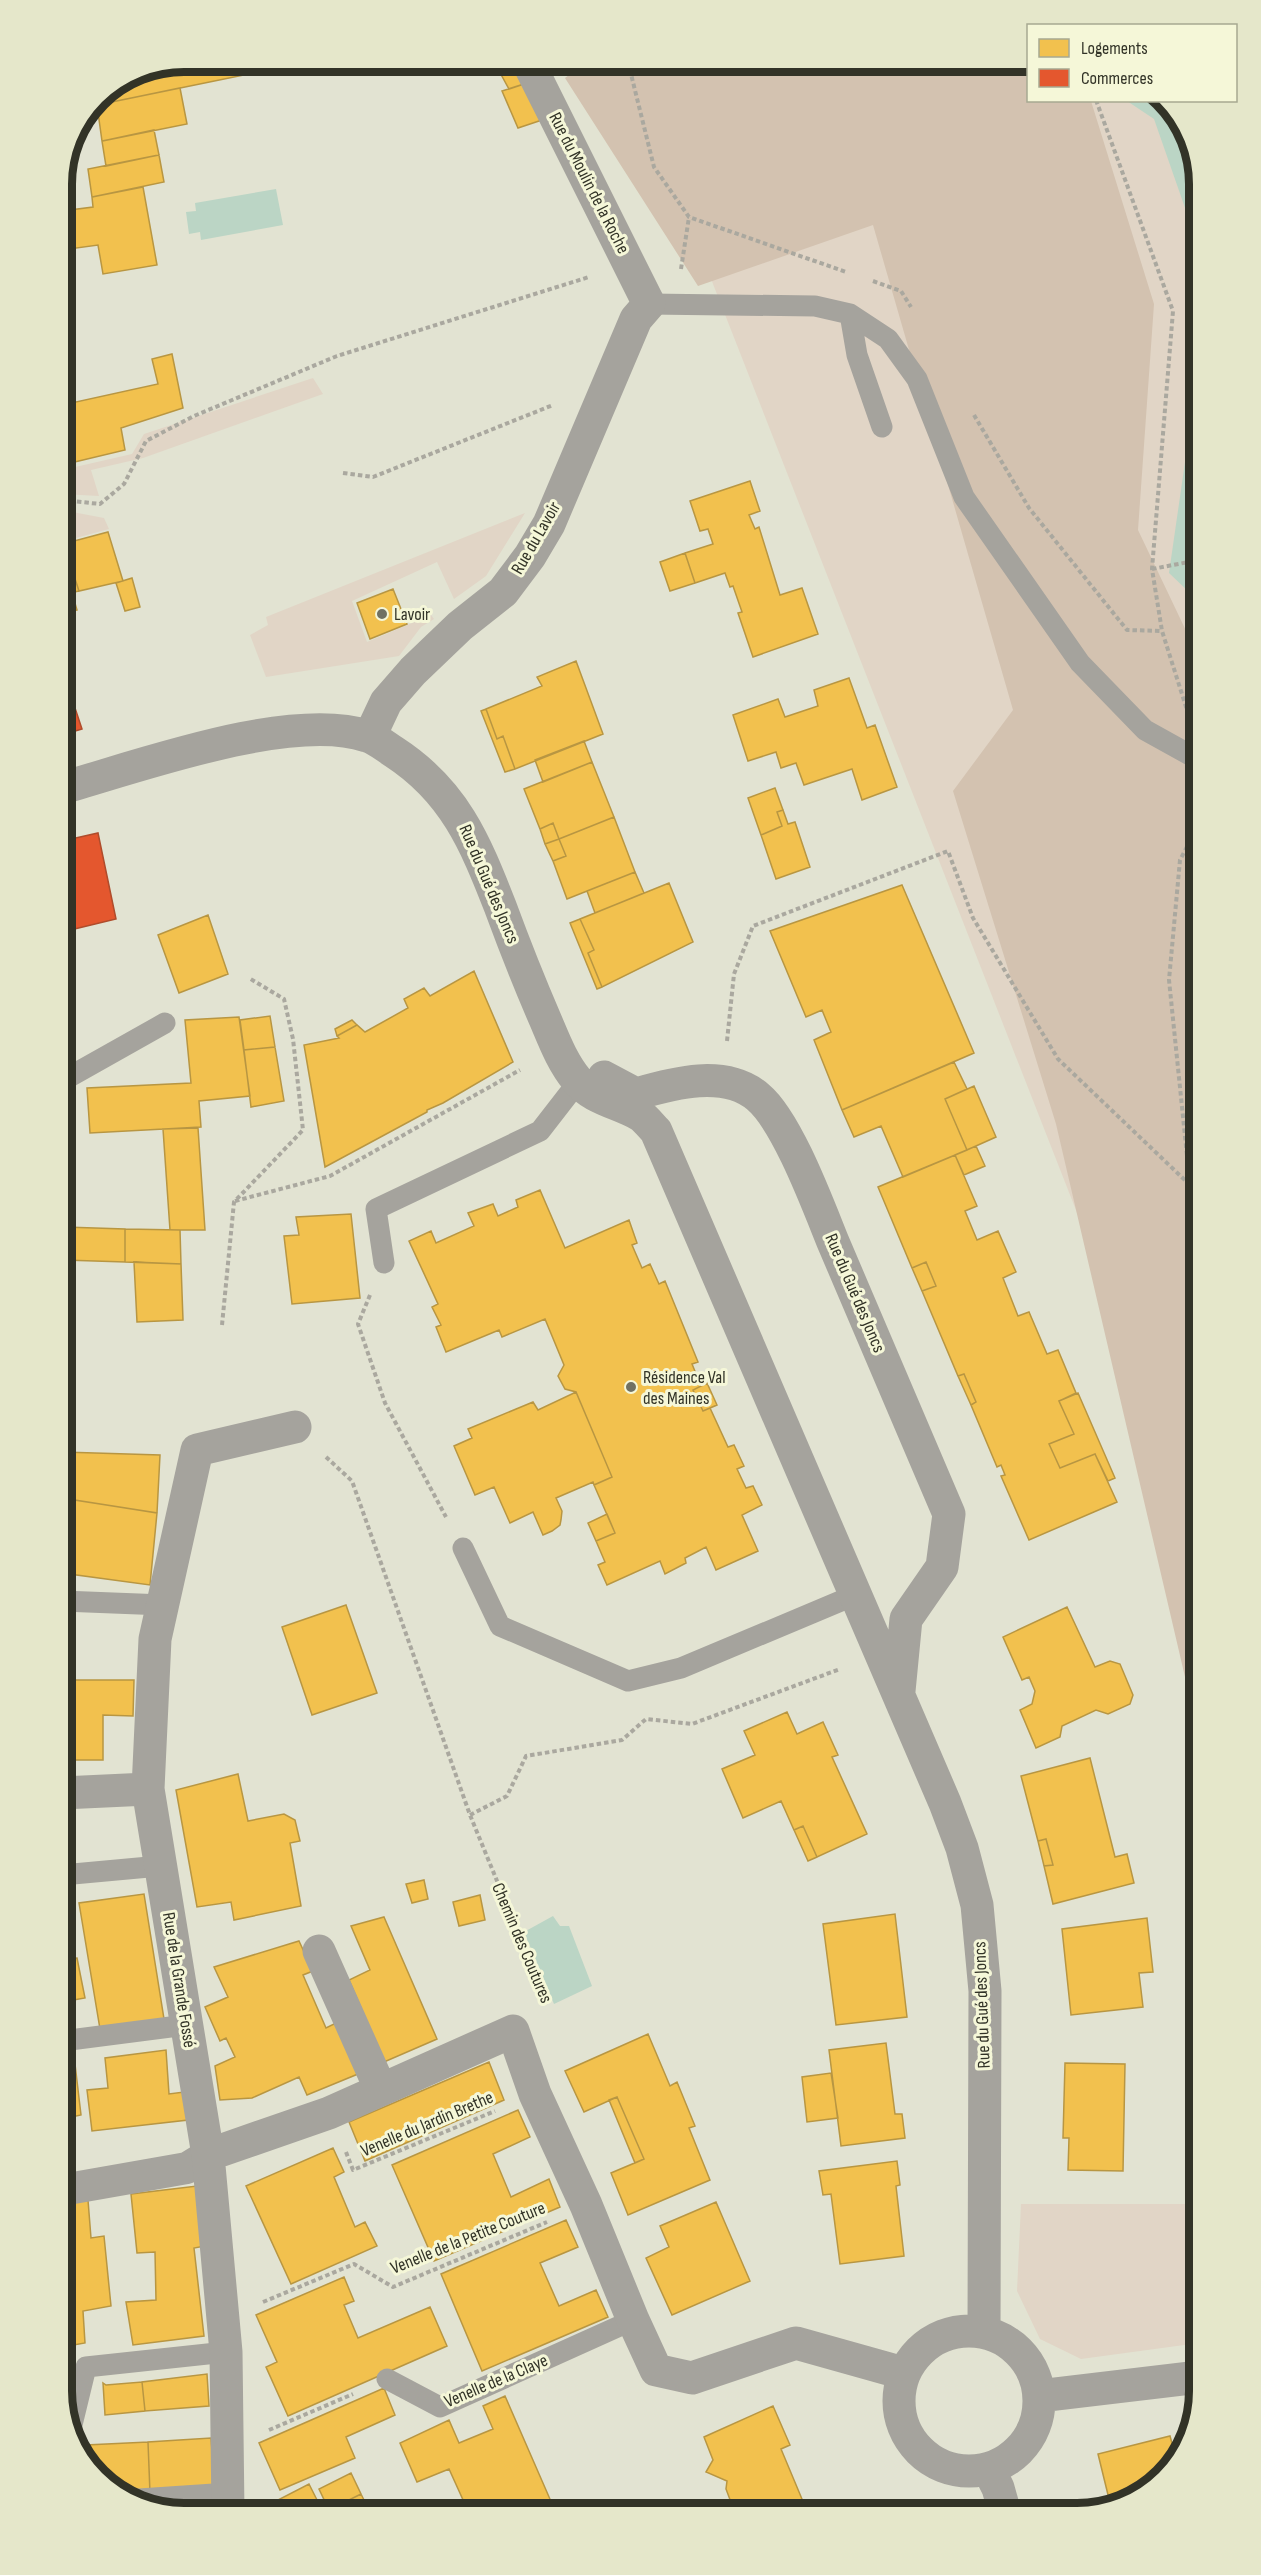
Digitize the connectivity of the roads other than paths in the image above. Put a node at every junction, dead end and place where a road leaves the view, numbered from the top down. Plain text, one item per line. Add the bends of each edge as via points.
1 (533, 72) edge
2 (662, 304) junction
3 (850, 314) junction
4 (882, 427) dead end
5 (370, 736) junction
6 (1189, 754) edge
7 (72, 785) edge
8 (165, 1023) dead end
9 (570, 1069) junction
10 (72, 1075) edge
11 (384, 1263) road end
12 (295, 1427) road end
13 (463, 1548) road end
14 (855, 1595) junction
15 (72, 1601) edge
16 (164, 1605) junction
17 (898, 1693) junction
18 (148, 1789) junction
19 (72, 1793) edge
20 (160, 1866) junction
21 (72, 1874) edge
22 (319, 1951) dead end
23 (186, 2025) junction
24 (72, 2040) edge
25 (381, 2090) junction
26 (208, 2155) junction
27 (72, 2188) edge
28 (633, 2320) junction
29 (984, 2331) junction
30 (226, 2352) junction
31 (903, 2373) junction
32 (1189, 2378) edge
33 (387, 2379) road end
34 (1039, 2396) junction
35 (74, 2415) edge
36 (989, 2469) junction
37 (158, 2500) edge
38 (229, 2503) edge
39 (1002, 2503) edge

1 - 2 street, Rue du Moulin de la Roche via 629,263
2 - 3 lane via 815,306
2 - 5 street, Rue du Lavoir via 636,319 549,524 530,556 503,592 413,671 386,702
3 - 4 lane via 857,355
3 - 6 lane via 888,339 917,379 964,497 1080,663 1145,730
5 - 7 street, Rue du Gué des Joncs via 316,730 254,736
5 - 9 street, Rue du Gué des Joncs via 411,763 459,815 475,843 526,976
8 - 10 lane
9 - 11 lane via 540,1131 376,1209
9 - 14 street, Rue du Gué des Joncs via 600,1097 641,1115 656,1131
9 - 17 street, Rue du Gué des Joncs via 636,1094 671,1084 723,1081 758,1096 778,1120 811,1188 949,1514 942,1566 906,1619
12 - 16 street, Rue de la Grande Fossé via 197,1450
13 - 14 lane via 500,1626 628,1681 681,1668
14 - 17 street, Rue du Gué des Joncs
15 - 16 lane
16 - 18 street, Rue de la Grande Fossé via 155,1639
17 - 29 street, Rue du Gué des Joncs via 949,1812 977,1905 985,1991
18 - 19 street
18 - 20 street, Rue de la Grande Fossé
20 - 21 lane
20 - 23 street, Rue de la Grande Fossé
22 - 25 street
23 - 24 lane
23 - 26 street, Rue de la Grande Fossé
25 - 26 street via 329,2113
25 - 28 street via 513,2031 535,2094
26 - 27 street via 188,2168
26 - 30 street, Rue de la Grande Fossé
28 - 31 street via 656,2370 692,2378 796,2343
28 - 33 lane, Venelle de la Claye via 440,2407
29 - 31 street via 936,2337
29 - 34 street via 1011,2344 1031,2367
30 - 35 lane via 86,2367
30 - 38 street, Rue de la Grande Fossé
31 - 36 street via 898,2412 915,2448 949,2470
32 - 34 street
34 - 36 street via 1035,2427 1016,2454
36 - 39 street
37 - 38 lane

